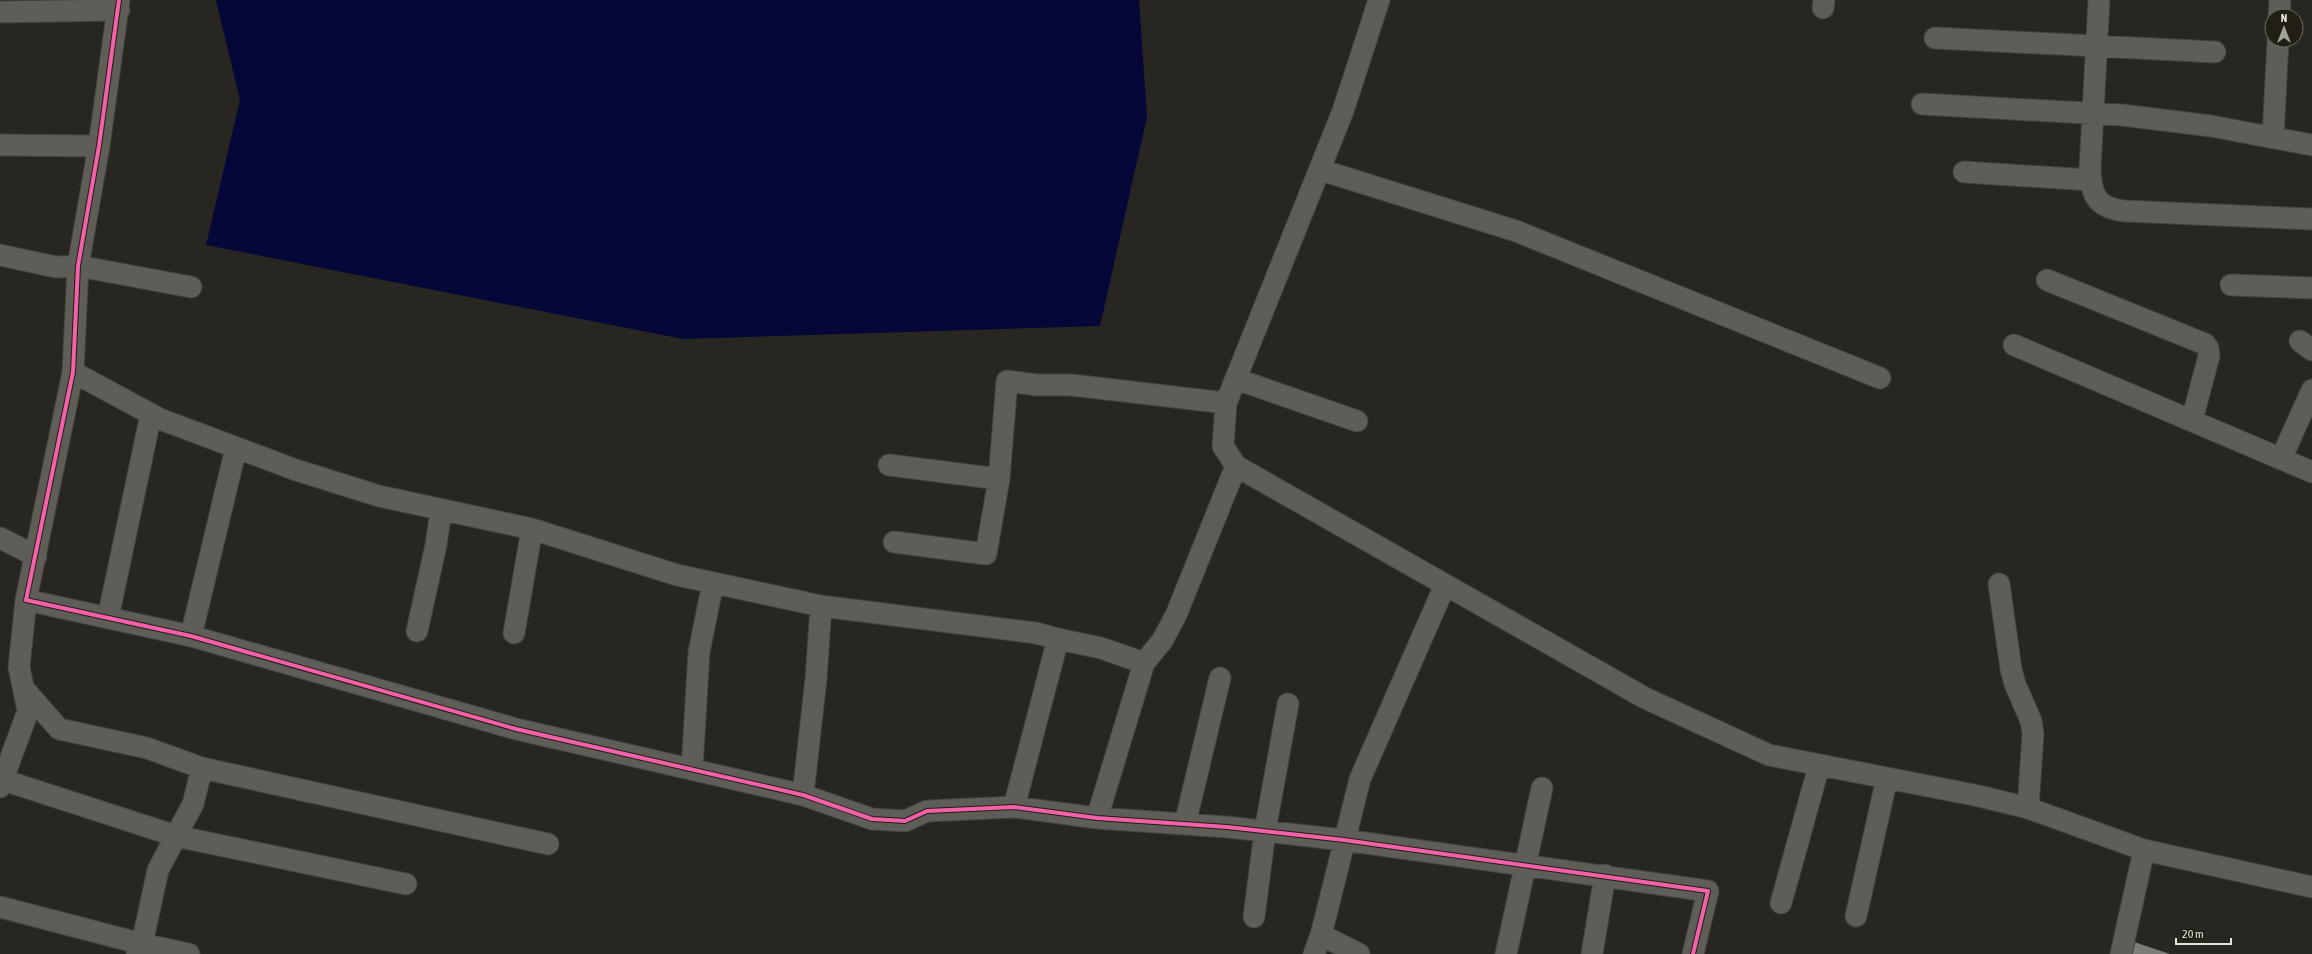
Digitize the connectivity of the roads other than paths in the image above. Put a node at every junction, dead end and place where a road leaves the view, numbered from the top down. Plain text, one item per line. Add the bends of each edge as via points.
1 (1379, 0) edge
2 (2099, 0) edge
3 (119, 5) edge
4 (52, 6) edge
5 (0, 12) edge
6 (1935, 38) dead end
7 (2096, 46) junction
8 (2278, 48) edge
9 (2215, 52) dead end
10 (1922, 104) dead end
11 (2092, 113) junction
12 (2273, 138) junction
13 (0, 145) edge
14 (2312, 145) edge
15 (100, 146) junction
16 (1321, 170) junction
17 (1964, 172) dead end
18 (2090, 180) junction
19 (2312, 219) edge
20 (0, 255) edge
21 (78, 266) junction
22 (2047, 280) dead end
23 (2231, 285) dead end
24 (191, 287) dead end
25 (2312, 288) edge
26 (2014, 345) dead end
27 (73, 372) junction
28 (1880, 378) dead end
29 (1236, 379) junction
30 (2312, 390) edge
31 (1226, 403) junction
32 (151, 414) junction
33 (2192, 420) junction
34 (1357, 421) dead end
35 (236, 448) junction
36 (2281, 459) junction
37 (889, 465) dead end
38 (1236, 466) junction
39 (2312, 472) edge
40 (999, 479) junction
41 (441, 510) junction
42 (532, 529) junction
43 (0, 538) edge
44 (894, 542) dead end
45 (36, 556) junction
46 (713, 583) junction
47 (1999, 584) dead end
48 (1445, 585) junction
49 (26, 600) junction
50 (821, 606) junction
51 (108, 618) junction
52 (417, 631) dead end
53 (514, 633) dead end
54 (191, 636) junction
55 (1058, 639) junction
56 (1144, 663) junction
57 (1220, 678) dead end
58 (24, 689) junction
59 (1288, 704) dead end
60 (1819, 766) junction
61 (202, 768) junction
62 (692, 768) junction
63 (1887, 778) junction
64 (1, 783) edge
65 (1542, 788) dead end
66 (803, 795) junction
67 (1014, 807) junction
68 (2028, 808) junction
69 (1097, 818) junction
70 (1185, 824) junction
71 (1265, 831) junction
72 (176, 836) junction
73 (1344, 840) junction
74 (548, 844) dead end
75 (2144, 850) junction
76 (1526, 867) junction
77 (1605, 875) junction
78 (406, 884) dead end
79 (2312, 888) edge
80 (1781, 903) dead end
81 (0, 907) edge
82 (1856, 916) dead end
83 (1254, 917) dead end
84 (1321, 935) junction
85 (139, 949) edge
86 (189, 954) edge
87 (1314, 954) edge
88 (1359, 954) edge
89 (1506, 954) edge
90 (1592, 954) edge
91 (1693, 954) edge
92 (2121, 954) edge

1 - 16 street
2 - 7 street
3 - 4 street
3 - 15 street
4 - 5 street
6 - 7 street
7 - 9 street
7 - 11 street
8 - 12 street
10 - 11 street
11 - 12 street via 2174,121
11 - 18 street
12 - 14 street
13 - 15 street
15 - 21 street
16 - 28 street via 1516,231
16 - 29 street
17 - 18 street
18 - 19 street via 2097,200 2104,206 2118,210
20 - 21 street via 56,267
21 - 24 street
21 - 27 street
22 - 33 street via 2205,344 2210,353
23 - 25 street
26 - 33 street
27 - 32 street
27 - 45 street
29 - 31 street
29 - 34 street
30 - 36 street
31 - 38 street via 1223,446
31 - 40 street via 1072,385 1037,385 1007,381
32 - 35 street
32 - 51 street
33 - 36 street
35 - 41 street via 379,496
35 - 54 street
36 - 39 street
37 - 40 street
38 - 48 street
38 - 56 street via 1176,616
40 - 44 street via 986,554
41 - 42 street
41 - 52 street
42 - 46 street via 677,575
42 - 53 street
43 - 45 street
45 - 49 street
46 - 50 street
46 - 62 street via 699,652
47 - 68 street via 2013,676 2031,721 2033,734
48 - 60 street via 1645,698 1769,755
48 - 73 street via 1360,779
49 - 51 street
49 - 58 street via 19,667
50 - 55 street via 1036,633
50 - 66 street
51 - 54 street
54 - 62 street via 516,729
55 - 56 street via 1101,648
55 - 67 street
56 - 69 street
57 - 70 street
58 - 61 street via 59,729 147,748
58 - 64 street via 28,711
59 - 71 street
60 - 63 street
60 - 80 street
61 - 72 street via 193,804
61 - 74 street
62 - 66 street
63 - 68 street
63 - 82 street
64 - 72 street
65 - 76 street
66 - 67 street via 872,819 886,820 905,821 927,811
67 - 69 street
68 - 75 street
69 - 70 street
70 - 71 street
71 - 73 street
71 - 83 street
72 - 78 street
72 - 85 street via 158,870
73 - 76 street
73 - 84 street
75 - 79 street
75 - 92 street
76 - 77 street
76 - 89 street
77 - 90 street
77 - 91 street via 1708,891
81 - 85 street
84 - 87 street
84 - 88 street
85 - 86 street

